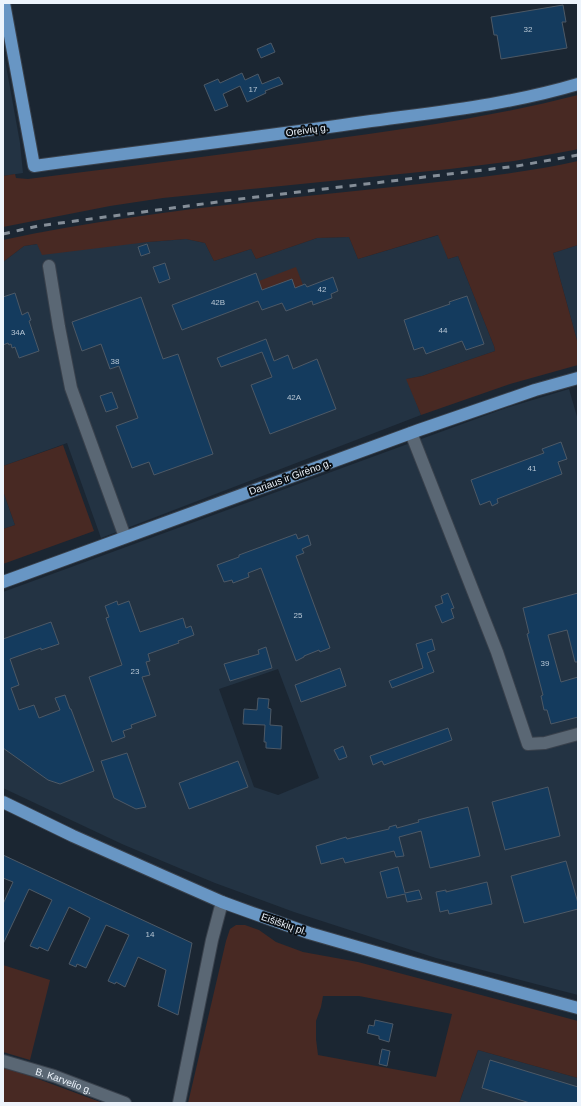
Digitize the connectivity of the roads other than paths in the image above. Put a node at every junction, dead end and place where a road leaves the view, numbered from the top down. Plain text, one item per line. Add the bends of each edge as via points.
1 (4, 3) edge
2 (578, 84) edge
3 (49, 266) dead end
4 (578, 378) edge
5 (411, 433) junction
6 (125, 537) junction
7 (3, 582) edge
8 (578, 734) edge
9 (3, 802) edge
10 (222, 902) junction
11 (578, 1008) edge
12 (3, 1061) edge
13 (124, 1103) edge
14 (179, 1103) edge

1 - 2 main road, Oreivių g. via 34,166 448,111 498,103
3 - 6 street via 71,388
4 - 5 main road, Dariaus ir Girėno g. via 535,390
5 - 6 main road, Dariaus ir Girėno g.
5 - 8 street via 497,652 528,744
6 - 7 main road, Dariaus ir Girėno g.
9 - 10 main road, Eišiškių pl.
10 - 11 main road, Eišiškių pl. via 309,933
10 - 14 street
12 - 13 street, B. Karvelio g. via 54,1076

